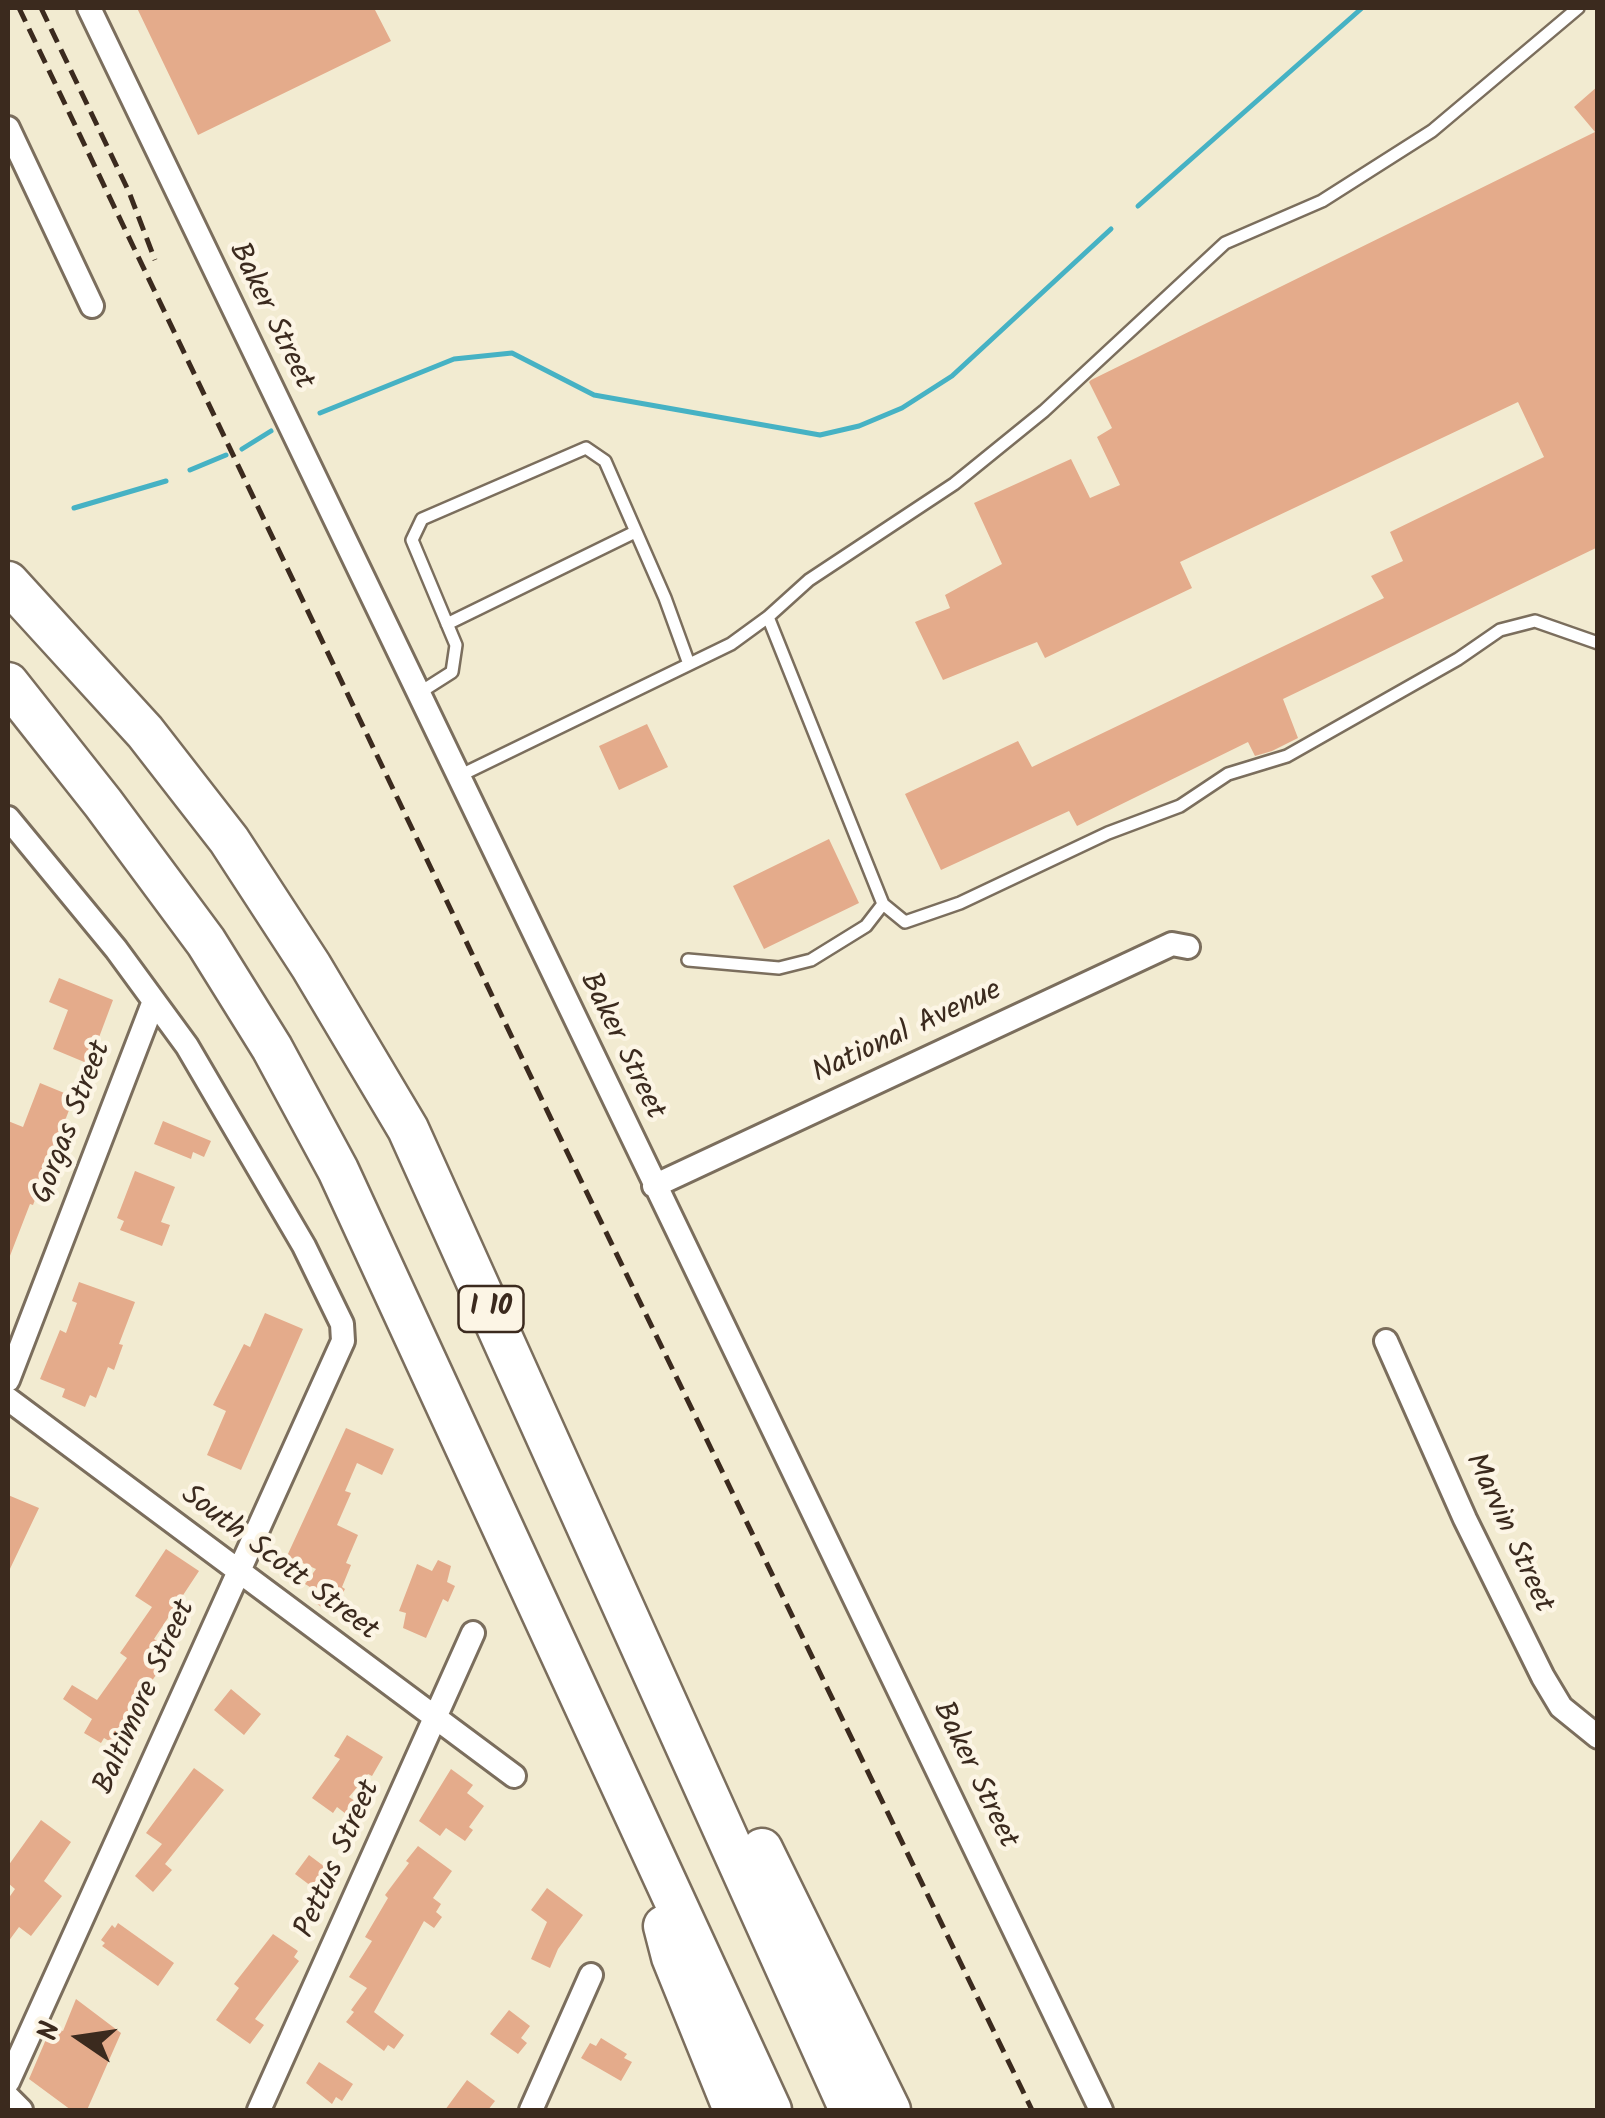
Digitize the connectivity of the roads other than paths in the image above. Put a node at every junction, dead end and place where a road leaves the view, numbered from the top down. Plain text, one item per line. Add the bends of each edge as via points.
1 (89, 8) edge
2 (1578, 8) edge
3 (8, 128) edge
4 (92, 306) dead end
5 (634, 532) junction
6 (8, 582) edge
7 (768, 618) junction
8 (447, 624) junction
9 (1598, 643) edge
10 (689, 664) junction
11 (8, 683) edge
12 (417, 694) junction
13 (457, 777) junction
14 (8, 818) edge
15 (883, 904) junction
16 (1188, 947) dead end
17 (688, 960) dead end
18 (154, 1001) junction
19 (654, 1186) junction
20 (1386, 1341) dead end
21 (8, 1380) edge
22 (8, 1399) edge
23 (237, 1572) junction
24 (473, 1633) dead end
25 (436, 1720) junction
26 (1598, 1737) edge
27 (697, 1769) junction
28 (514, 1776) dead end
29 (629, 1796) junction
30 (591, 1976) dead end
31 (8, 2082) edge
32 (8, 2096) edge
33 (21, 2110) edge
34 (260, 2110) edge
35 (531, 2110) edge
36 (734, 2110) edge
37 (771, 2110) edge
38 (850, 2110) edge
39 (890, 2110) edge
40 (1101, 2110) edge

1 - 12 street, Baker Street
2 - 7 lane via 1432,131 1322,202 1225,244 1029,423 954,484 809,580
3 - 4 street
5 - 8 lane
5 - 8 lane via 605,461 586,448 422,519 412,540
5 - 10 lane
6 - 27 highway, I 10 via 145,732 229,840 408,1129
7 - 10 lane
7 - 15 lane
8 - 12 lane via 456,644 452,672
9 - 15 lane via 1535,621 1500,630 1287,756 1228,774 1180,806 960,904 905,922
10 - 13 lane
11 - 29 highway, I 10 via 206,942 272,1048 338,1170
12 - 13 street, Baker Street
13 - 19 street, Baker Street
14 - 18 street
15 - 17 lane via 866,926 812,960 779,968
16 - 19 street, National Avenue via 1172,944
18 - 21 street, Gorgas Street
18 - 23 street, Baltimore Street via 230,1115 342,1324 343,1340
19 - 40 street, Baker Street
20 - 26 street, Marvin Street via 1543,1678 1560,1707
22 - 23 street, South Scott Street
23 - 25 street, South Scott Street
23 - 31 street, Baltimore Street
24 - 25 street, Pettus Street
25 - 28 street, South Scott Street
25 - 34 street, Pettus Street
27 - 38 highway, I 10
27 - 39 highway via 760,1846
29 - 36 highway via 672,1957
29 - 37 highway, I 10
30 - 35 street
32 - 33 street

